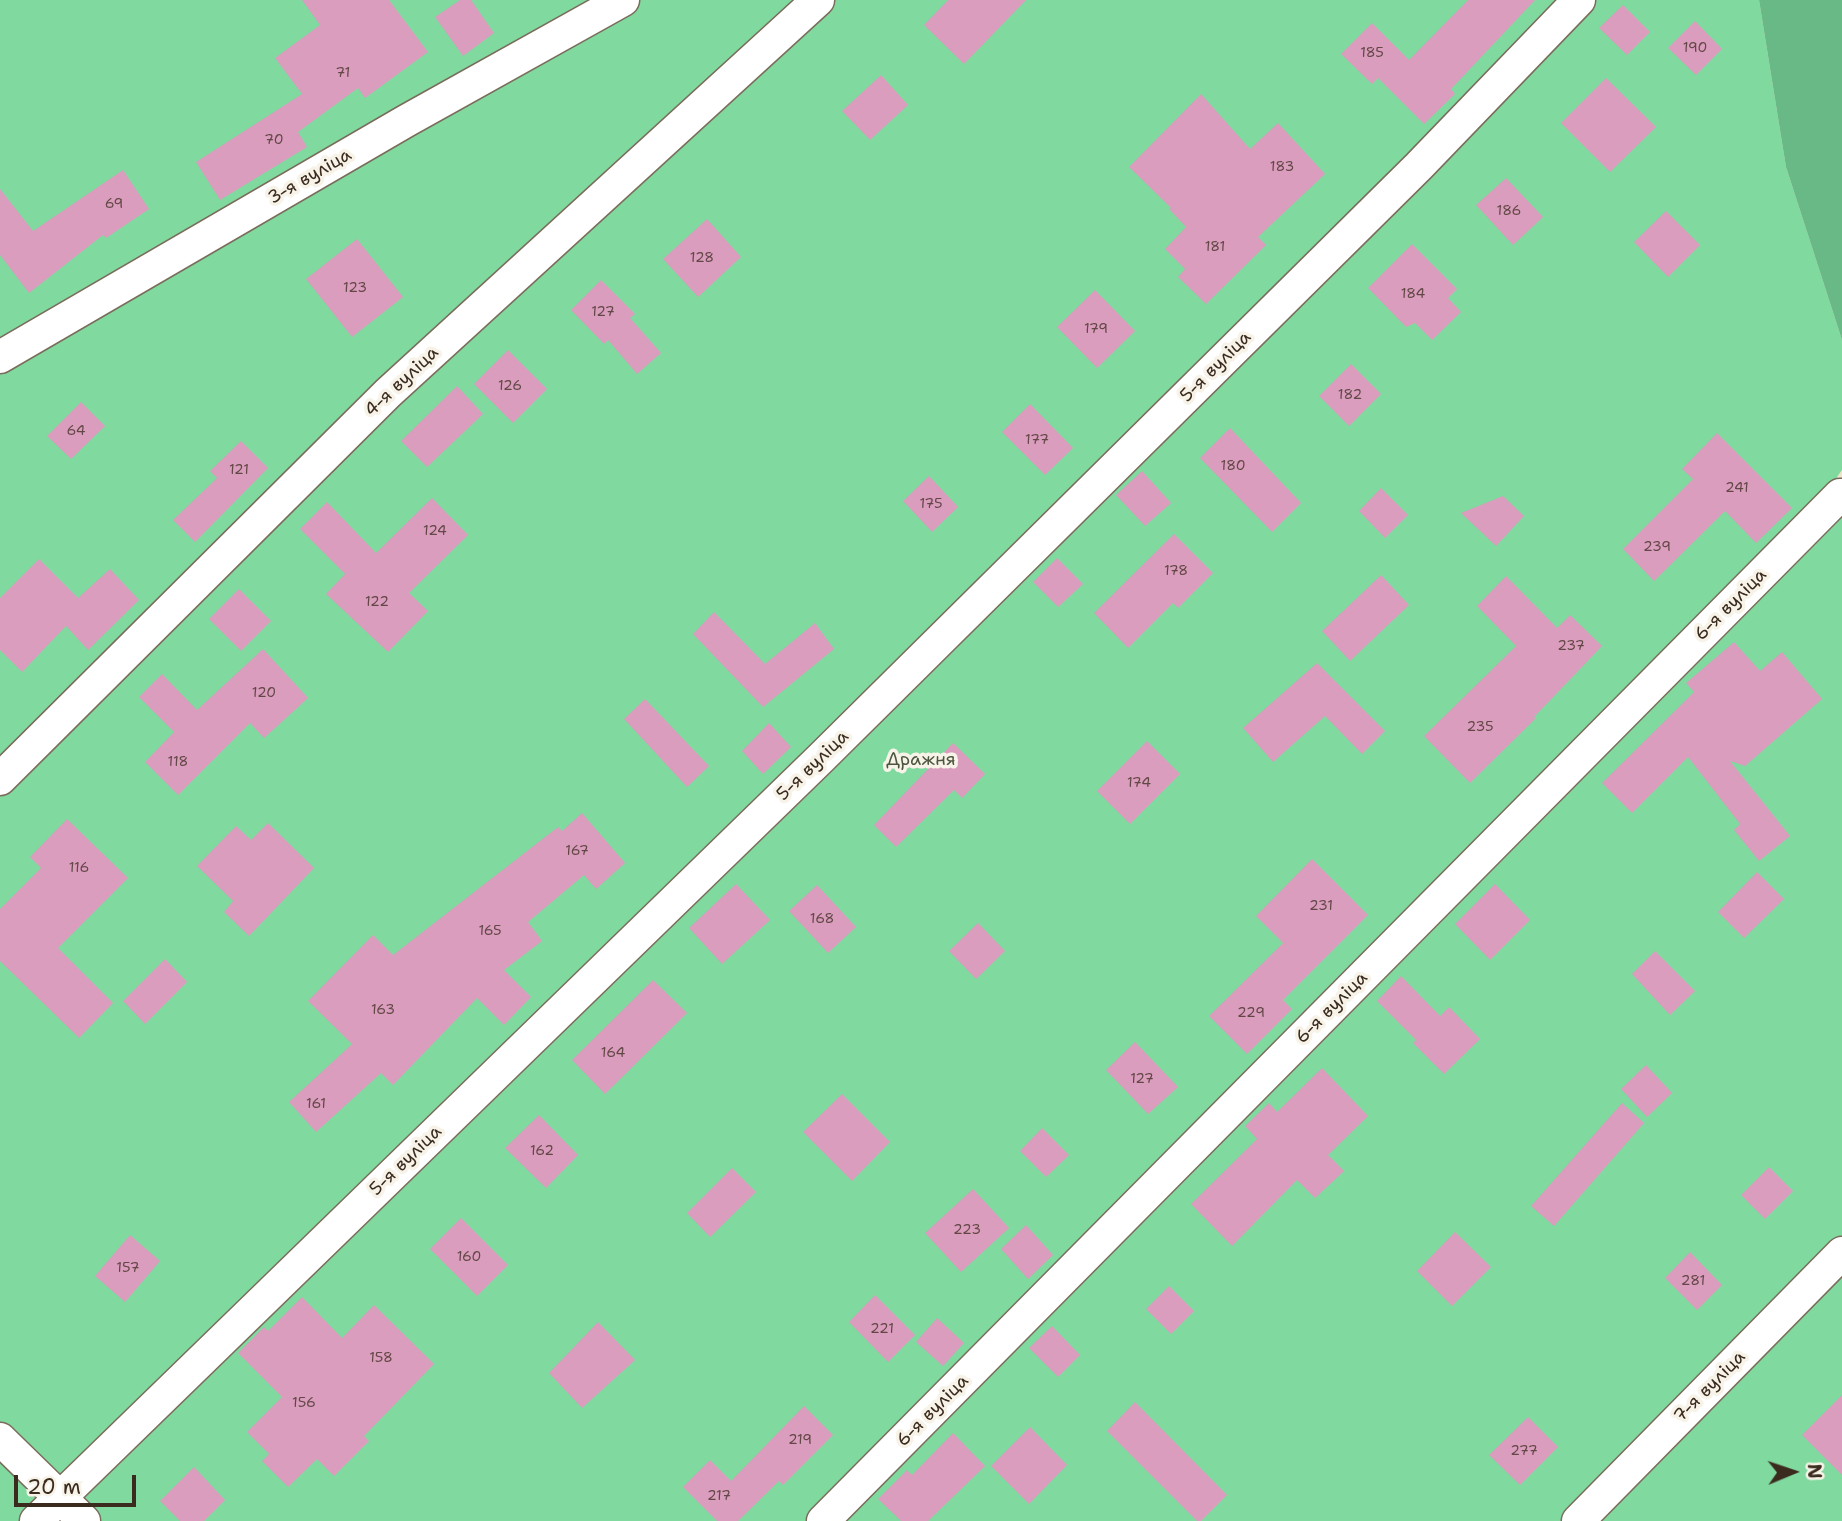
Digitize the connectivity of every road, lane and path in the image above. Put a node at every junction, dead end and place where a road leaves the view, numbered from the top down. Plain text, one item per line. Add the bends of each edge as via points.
1 (623, 0) edge
2 (818, 0) edge
3 (1579, 0) edge
4 (0, 357) edge
5 (1840, 495) edge
6 (0, 779) edge
7 (1842, 1253) edge
8 (0, 1439) edge
9 (61, 1497) junction
10 (36, 1521) edge
11 (84, 1521) edge
12 (823, 1521) edge
13 (1578, 1521) edge

1 - 4 street, 3-я вуліца
2 - 6 street, 4-я вуліца via 388,393
3 - 9 street, 5-я вуліца via 1419,166 821,758
5 - 12 street, 6-я вуліца
7 - 13 street, 7-я вуліца
8 - 9 street
9 - 10 street, 5-я вуліца
9 - 11 street

